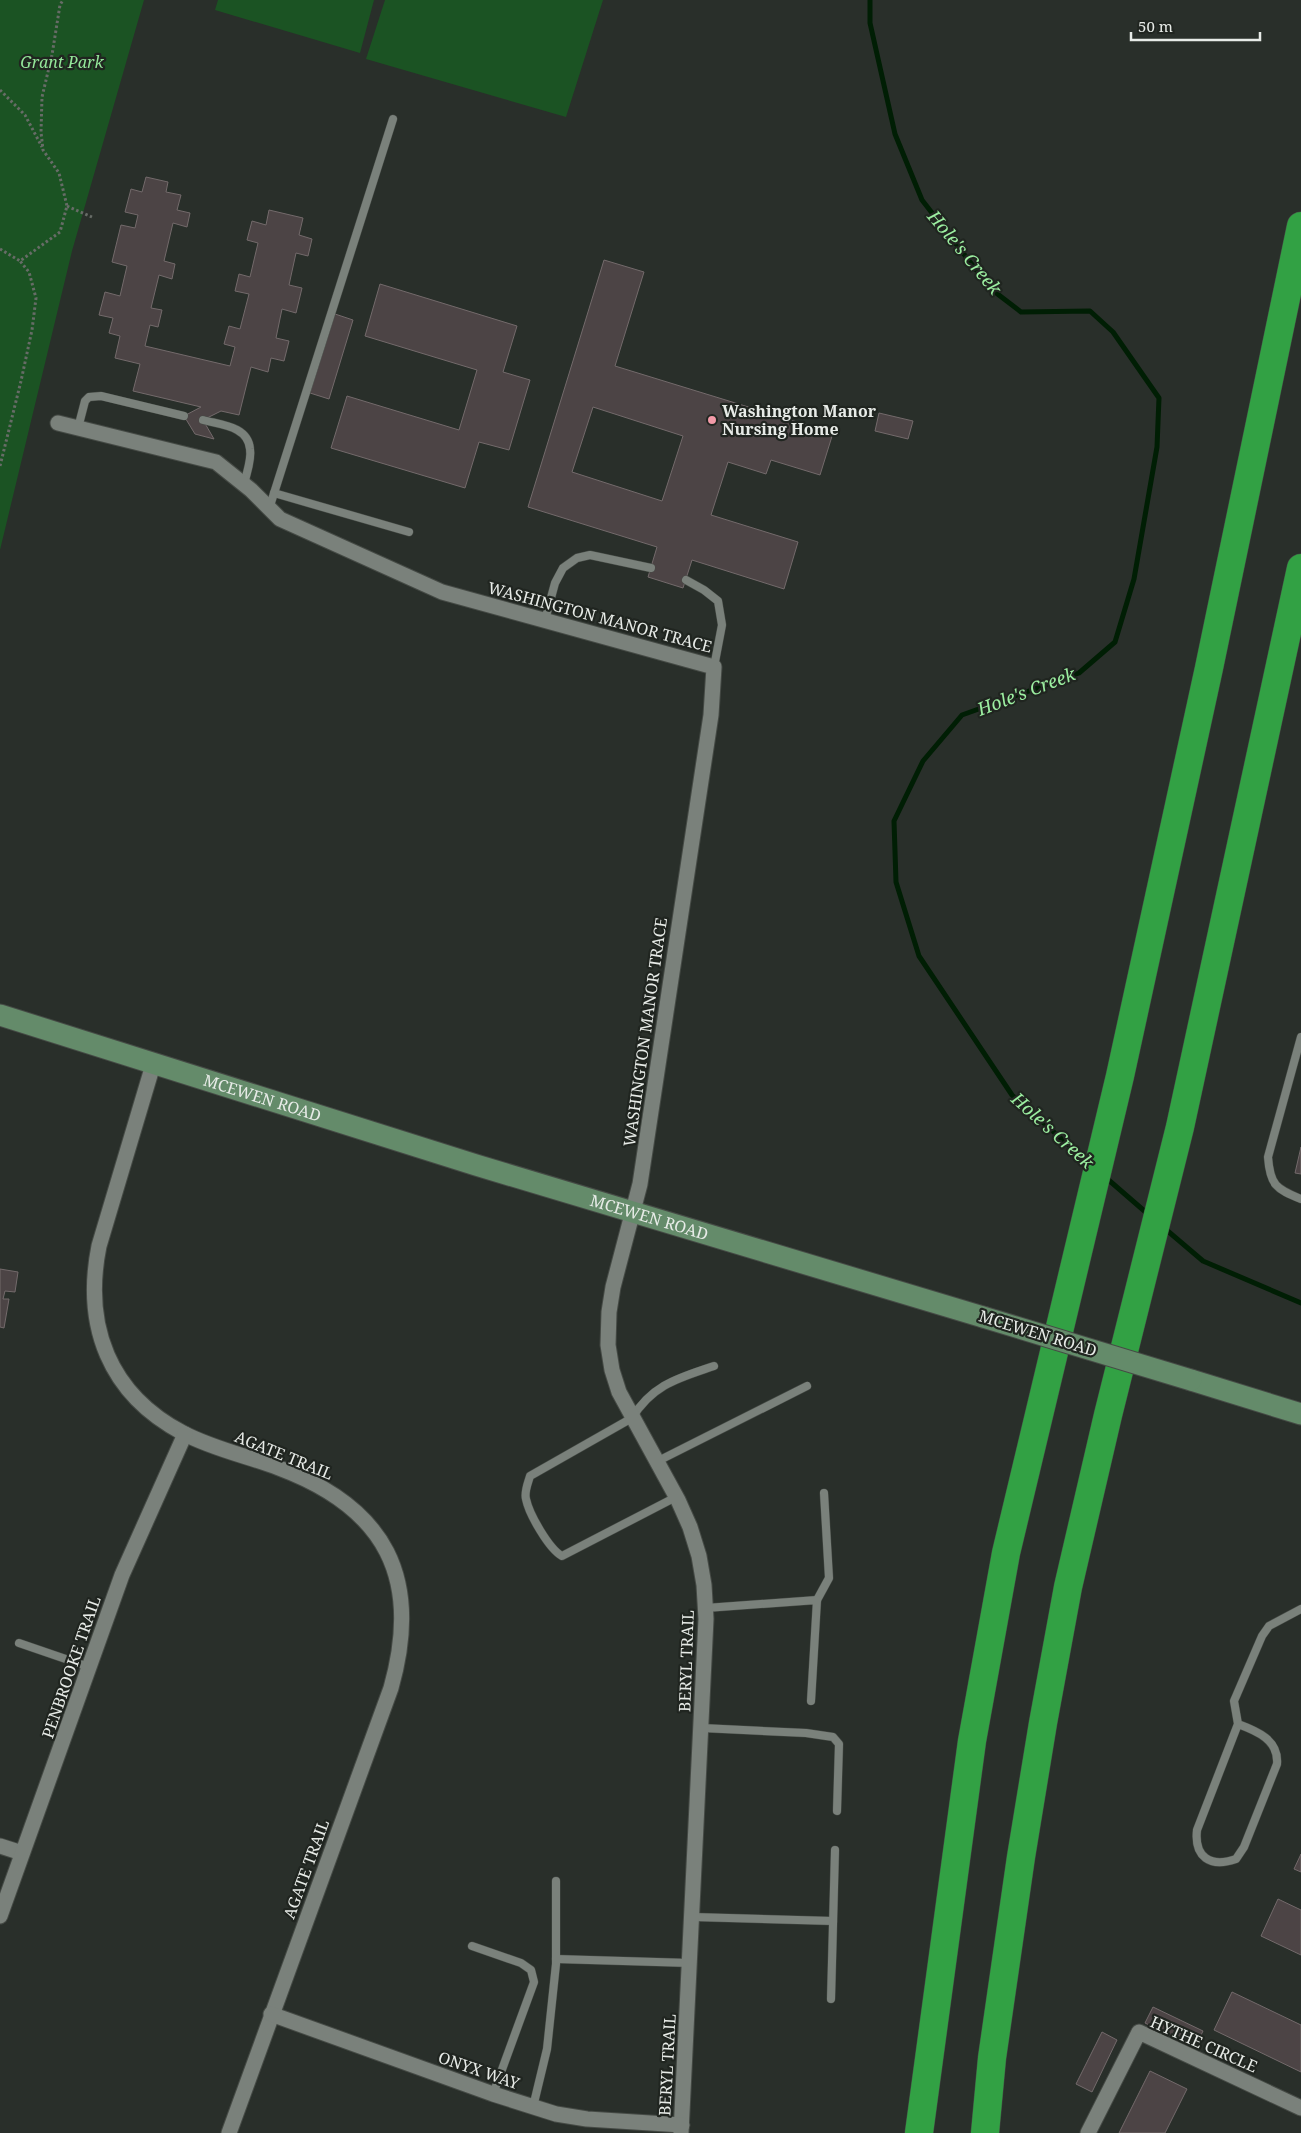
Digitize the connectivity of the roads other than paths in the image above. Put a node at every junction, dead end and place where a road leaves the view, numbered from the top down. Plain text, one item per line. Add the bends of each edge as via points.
1 (393, 119) dead end
2 (1301, 226) edge
3 (184, 416) dead end
4 (203, 420) dead end
5 (58, 423) dead end
6 (78, 428) junction
7 (244, 485) junction
8 (274, 493) junction
9 (269, 509) junction
10 (409, 532) dead end
11 (651, 568) dead end
12 (1301, 568) edge
13 (686, 580) dead end
14 (545, 620) junction
15 (714, 667) junction
16 (0, 1015) edge
17 (1301, 1037) edge
18 (154, 1064) junction
19 (1301, 1199) edge
20 (632, 1212) junction
21 (714, 1366) dead end
22 (807, 1386) dead end
23 (1301, 1414) edge
24 (632, 1418) junction
25 (185, 1434) junction
26 (656, 1462) junction
27 (824, 1493) dead end
28 (676, 1498) junction
29 (817, 1600) junction
30 (706, 1608) junction
31 (1301, 1609) edge
32 (19, 1643) dead end
33 (89, 1667) junction
34 (811, 1701) dead end
35 (1238, 1724) junction
36 (702, 1728) junction
37 (837, 1812) dead end
38 (0, 1846) edge
39 (835, 1850) dead end
40 (22, 1853) junction
41 (556, 1881) dead end
42 (0, 1916) edge
43 (693, 1917) junction
44 (833, 1921) junction
45 (472, 1946) dead end
46 (556, 1959) junction
47 (690, 1962) junction
48 (831, 1999) dead end
49 (272, 2014) junction
50 (492, 2094) junction
51 (533, 2107) junction
52 (1301, 2108) edge
53 (682, 2129) edge
54 (229, 2133) edge
55 (920, 2133) edge
56 (985, 2133) edge
57 (1088, 2133) edge

1 - 8 lane
2 - 55 highway via 1120,1076 1005,1562 972,1741
3 - 6 lane via 101,396 89,397
4 - 7 lane via 244,434 250,449
5 - 6 street, WASHINGTON MANOR TRACE
6 - 7 street, WASHINGTON MANOR TRACE via 216,462
7 - 9 street, WASHINGTON MANOR TRACE
8 - 9 lane
8 - 10 lane
9 - 14 street, WASHINGTON MANOR TRACE via 280,519 442,592
11 - 14 lane via 590,555 577,558 563,568 555,583
12 - 56 highway via 1180,1127 1070,1577 1042,1722 992,2058
13 - 15 lane via 718,601 722,626
14 - 15 street, WASHINGTON MANOR TRACE
15 - 20 street, WASHINGTON MANOR TRACE via 711,715 640,1184
16 - 18 street, MCEWEN ROAD
17 - 19 lane via 1268,1157 1270,1175 1279,1190
18 - 20 street, MCEWEN ROAD
18 - 25 street, AGATE TRAIL via 99,1246 93,1293 97,1325 116,1372 146,1408
20 - 23 street, MCEWEN ROAD, bridge
20 - 24 street, BERYL TRAIL via 608,1312 612,1370
21 - 24 lane via 670,1381 642,1402
22 - 26 lane
24 - 26 street, BERYL TRAIL
24 - 28 lane via 530,1476 526,1499 545,1541 562,1556
25 - 33 street, PENBROOKE TRAIL via 122,1575
25 - 49 street, AGATE TRAIL via 281,1468 343,1499 360,1514 378,1538 399,1588 402,1638 391,1688
26 - 28 street, BERYL TRAIL
27 - 29 lane via 829,1578
28 - 30 street, BERYL TRAIL via 699,1556
29 - 30 lane
29 - 34 lane
30 - 36 street, BERYL TRAIL
31 - 35 lane via 1269,1626 1262,1636 1234,1702
32 - 33 lane
33 - 40 street, PENBROOKE TRAIL
35 - 35 lane via 1197,1830 1197,1848 1202,1855 1219,1863 1236,1859 1244,1847 1277,1764 1275,1751 1268,1739
36 - 37 lane via 833,1737 839,1744
36 - 43 street, BERYL TRAIL
38 - 40 street
39 - 44 lane
40 - 42 street, PENBROOKE TRAIL
41 - 46 lane
43 - 44 lane
43 - 47 street, BERYL TRAIL
44 - 48 lane
45 - 50 lane via 521,1963 531,1970 534,1982
46 - 47 lane
46 - 51 lane via 547,2049
47 - 53 street, BERYL TRAIL
49 - 50 street, ONYX WAY
49 - 54 street, AGATE TRAIL
50 - 51 street, ONYX WAY
51 - 53 street, ONYX WAY via 588,2119
52 - 57 street, HYTHE CIRCLE via 1139,2032

